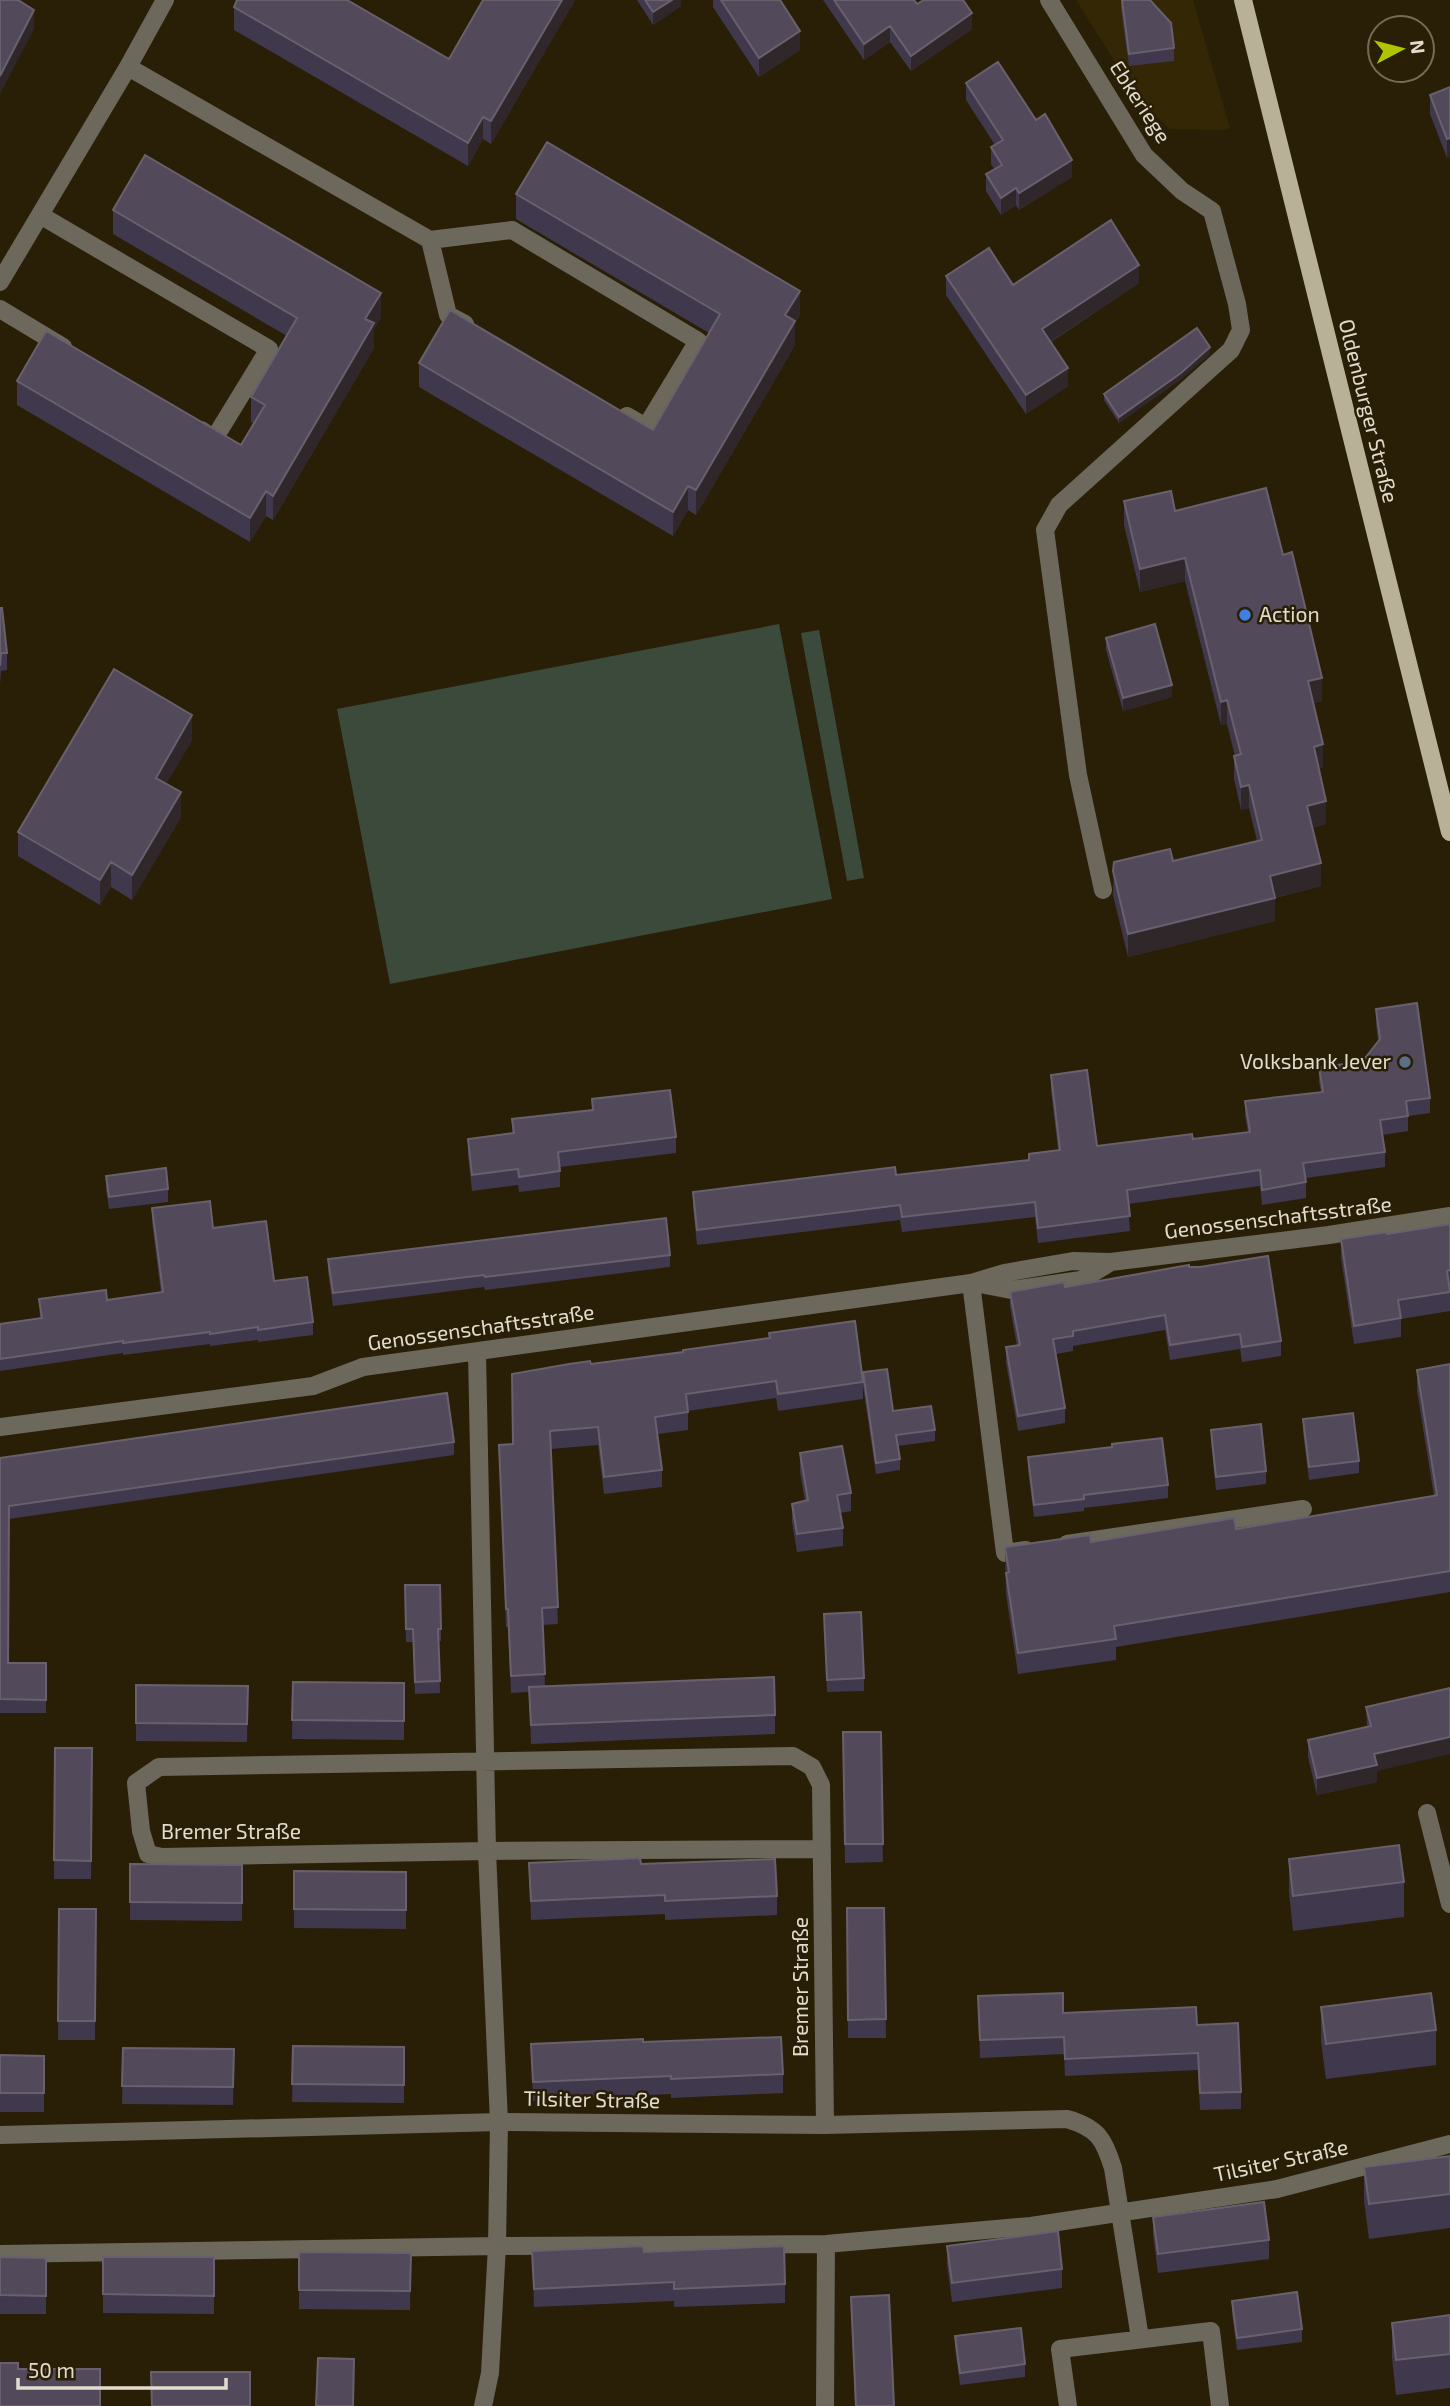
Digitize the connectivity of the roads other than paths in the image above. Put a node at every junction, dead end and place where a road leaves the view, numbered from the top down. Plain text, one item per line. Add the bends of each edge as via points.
1 (165, 0) edge
2 (1049, 0) edge
3 (1243, 0) edge
4 (128, 67) junction
5 (40, 215) junction
6 (430, 240) junction
7 (0, 282) edge
8 (0, 309) edge
9 (483, 335) edge
10 (83, 359) edge
11 (611, 407) edge
12 (191, 424) edge
13 (1450, 832) edge
14 (1103, 890) dead end
15 (1450, 1216) edge
16 (971, 1283) junction
17 (477, 1352) junction
18 (0, 1427) edge
19 (1303, 1508) dead end
20 (485, 1763) junction
21 (1427, 1813) dead end
22 (822, 1849) junction
23 (488, 1851) junction
24 (1450, 1904) edge
25 (499, 2122) junction
26 (824, 2125) junction
27 (0, 2134) edge
28 (1450, 2144) edge
29 (1118, 2211) junction
30 (826, 2245) junction
31 (497, 2246) junction
32 (0, 2254) edge
33 (1140, 2338) junction
34 (483, 2406) edge
35 (825, 2406) edge
36 (1068, 2406) edge
37 (1220, 2406) edge

1 - 4 street
2 - 14 street, Ebkeriege via 1144,155 1182,191 1212,211 1241,330 1231,350 1059,505 1045,530 1078,775
3 - 13 main road, Oldenburger Straße
4 - 5 street
4 - 6 street
5 - 7 street
5 - 12 street via 269,349 215,439
6 - 9 street via 448,315
6 - 11 street via 512,230 698,341 646,427
8 - 10 street
15 - 16 street, Genossenschaftsstraße via 1111,1262 1081,1280 1011,1290
16 - 17 street, Genossenschaftsstraße
16 - 19 street via 1005,1553
17 - 18 street, Genossenschaftsstraße via 363,1367 313,1387
17 - 20 street
20 - 22 street, Bremer Straße via 793,1756 812,1766 821,1784
20 - 23 street
20 - 23 street, Bremer Straße via 159,1767 136,1783 148,1854 162,1857
21 - 24 street
22 - 23 street, Bremer Straße
22 - 26 street, Bremer Straße
23 - 25 street
25 - 26 street, Tilsiter Straße
25 - 27 street, Tilsiter Straße
25 - 31 street
26 - 29 street, Tilsiter Straße via 1067,2119 1087,2125 1105,2142
28 - 29 street, Tilsiter Straße via 1277,2189
29 - 30 street, Tilsiter Straße via 1031,2226
29 - 33 street
30 - 31 street, Tilsiter Straße
30 - 35 street
31 - 32 street, Tilsiter Straße
31 - 34 street via 490,2373
33 - 36 street via 1060,2349
33 - 37 street via 1211,2330

